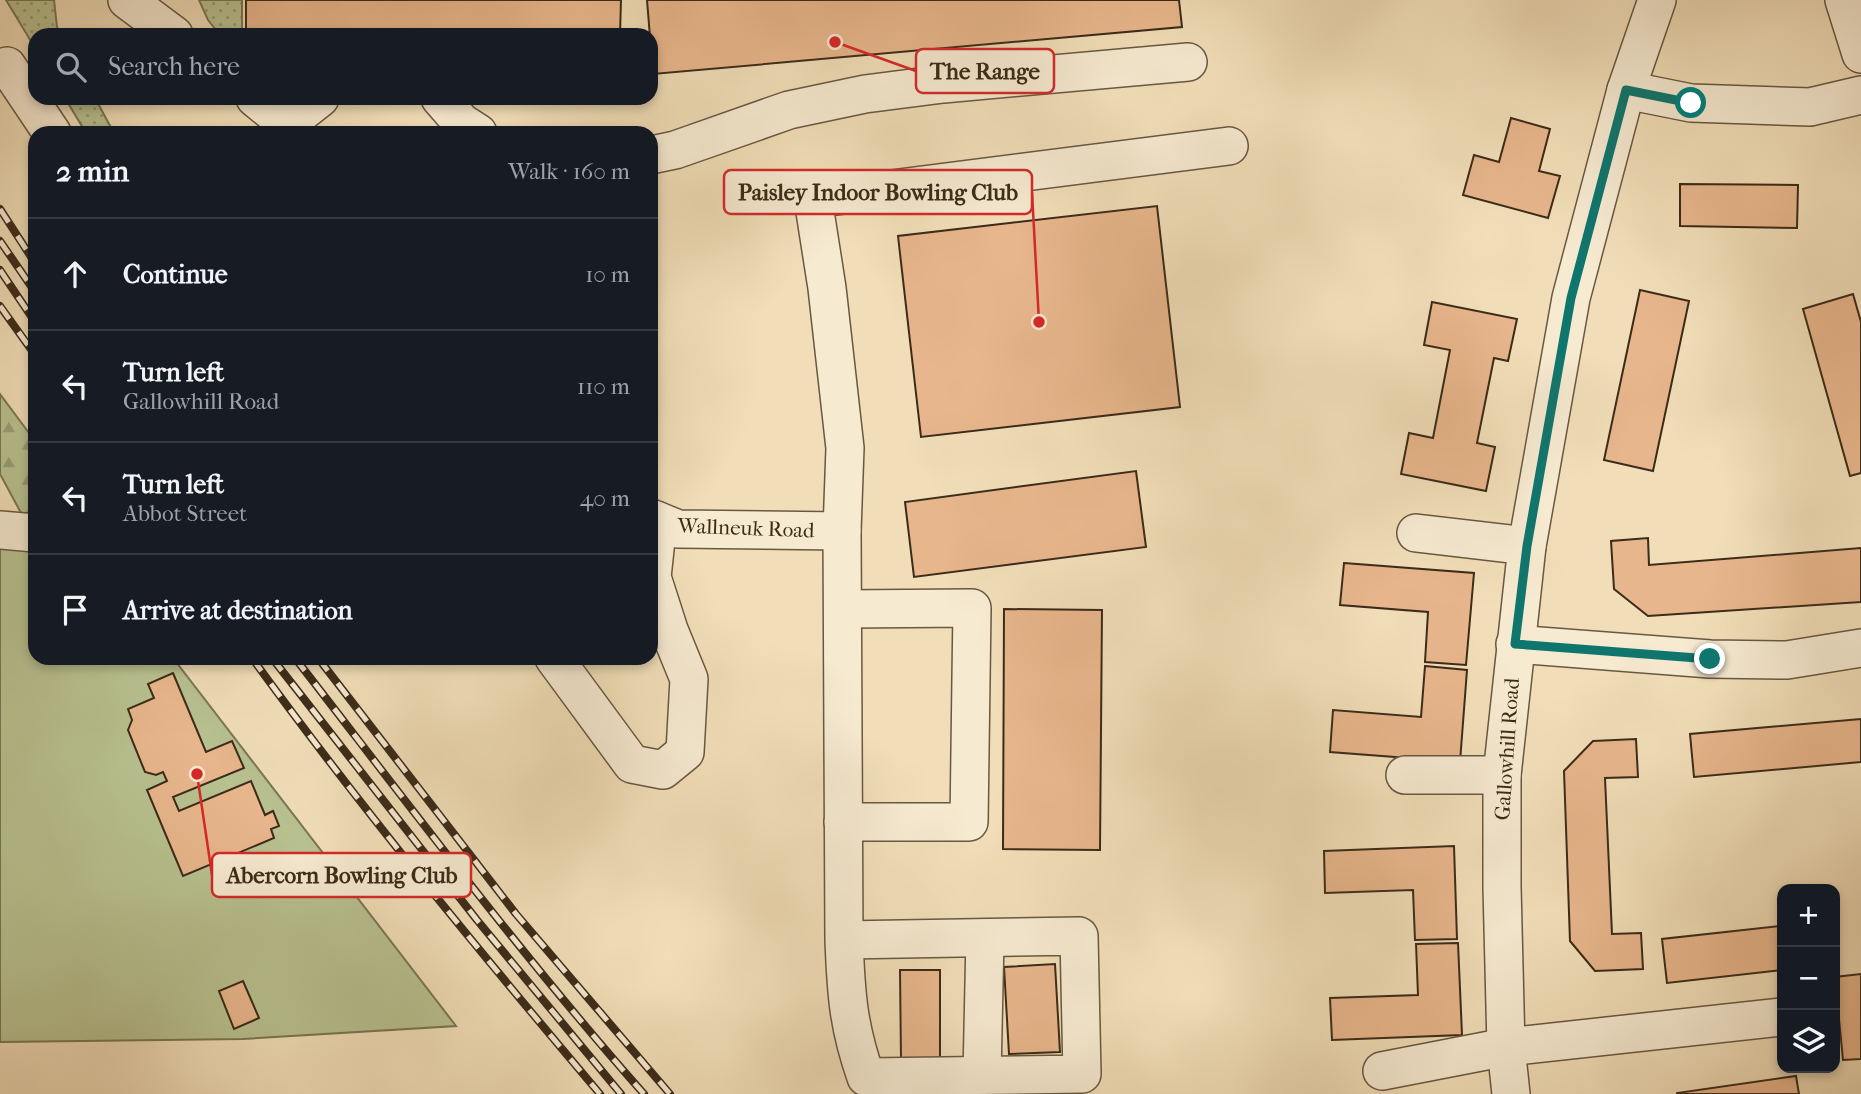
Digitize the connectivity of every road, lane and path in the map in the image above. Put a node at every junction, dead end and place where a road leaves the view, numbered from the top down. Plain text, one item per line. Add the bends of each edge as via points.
1 (127, 0) edge
2 (173, 0) edge
3 (1657, 0) edge
4 (1844, 0) edge
5 (165, 28) edge
6 (182, 28) edge
7 (1861, 54) edge
8 (1188, 62) dead end
9 (7, 66) dead end
10 (1626, 90) junction
11 (1861, 95) edge
12 (28, 97) edge
13 (33, 105) edge
14 (264, 105) edge
15 (314, 105) edge
16 (446, 105) edge
17 (47, 126) edge
18 (290, 126) edge
19 (295, 126) edge
20 (467, 126) edge
21 (1229, 146) dead end
22 (658, 154) edge
23 (658, 521) edge
24 (0, 530) edge
25 (842, 531) junction
26 (28, 532) edge
27 (1416, 533) dead end
28 (1527, 546) junction
29 (658, 596) edge
30 (843, 609) junction
31 (1515, 644) junction
32 (1861, 648) edge
33 (559, 665) edge
34 (1405, 775) dead end
35 (1502, 775) junction
36 (843, 822) junction
37 (985, 938) junction
38 (844, 940) junction
39 (1777, 1018) edge
40 (1506, 1047) junction
41 (1382, 1072) dead end
42 (982, 1075) junction
43 (1511, 1094) edge

1 - 5 street
2 - 6 street
3 - 10 street, Gallowhill Road
4 - 7 street
8 - 22 street via 865,94 789,110
9 - 12 street
10 - 11 street via 1691,103 1810,107
10 - 28 street, Gallowhill Road via 1571,298
13 - 17 street
14 - 18 street
15 - 19 street
16 - 20 street
21 - 25 street via 813,199 845,448
23 - 25 street, Wallneuk Road via 678,529
24 - 26 street
25 - 30 street
27 - 28 street
28 - 31 street, Gallowhill Road
29 - 33 street via 690,679 685,752 663,770 632,765
30 - 36 street
30 - 36 street via 972,608 969,822
31 - 32 street via 1787,660
31 - 35 street, Gallowhill Road
34 - 35 street
35 - 40 street, Gallowhill Road
36 - 38 street
37 - 38 street
37 - 42 street
37 - 42 street via 1079,936 1082,1074
38 - 42 street via 847,1008 866,1077
39 - 40 street
40 - 41 street
40 - 43 street, Gallowhill Road

